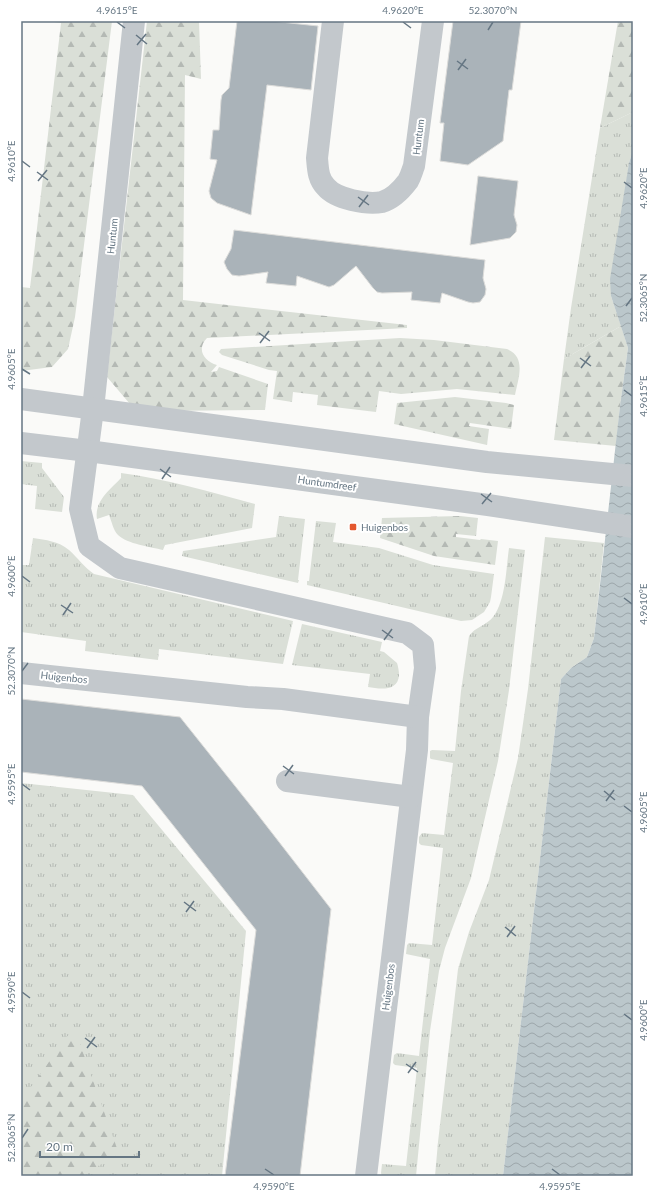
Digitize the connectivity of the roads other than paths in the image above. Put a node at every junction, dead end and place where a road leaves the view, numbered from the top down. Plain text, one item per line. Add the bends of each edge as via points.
1 (134, 21) edge
2 (333, 21) edge
3 (433, 21) edge
4 (21, 399) edge
5 (93, 409) junction
6 (21, 443) edge
7 (88, 451) junction
8 (633, 476) edge
9 (633, 527) edge
10 (21, 673) edge
11 (418, 717) junction
12 (288, 781) dead end
13 (411, 798) junction
14 (366, 1176) edge

1 - 5 street, Huntum
2 - 3 street, Huntum via 317,158 318,173 326,188 340,196 370,203 383,202 397,193 408,180 414,166
4 - 5 street
5 - 7 street, Huntum
5 - 8 street via 487,462
6 - 7 street, Huntumdreef
7 - 9 street, Huntumdreef
7 - 11 street, Huigenbos via 80,509 89,546 120,568 407,633 423,645 425,668
10 - 11 street, Huigenbos via 283,699
11 - 13 street, Huigenbos
12 - 13 street
13 - 14 street, Huigenbos

